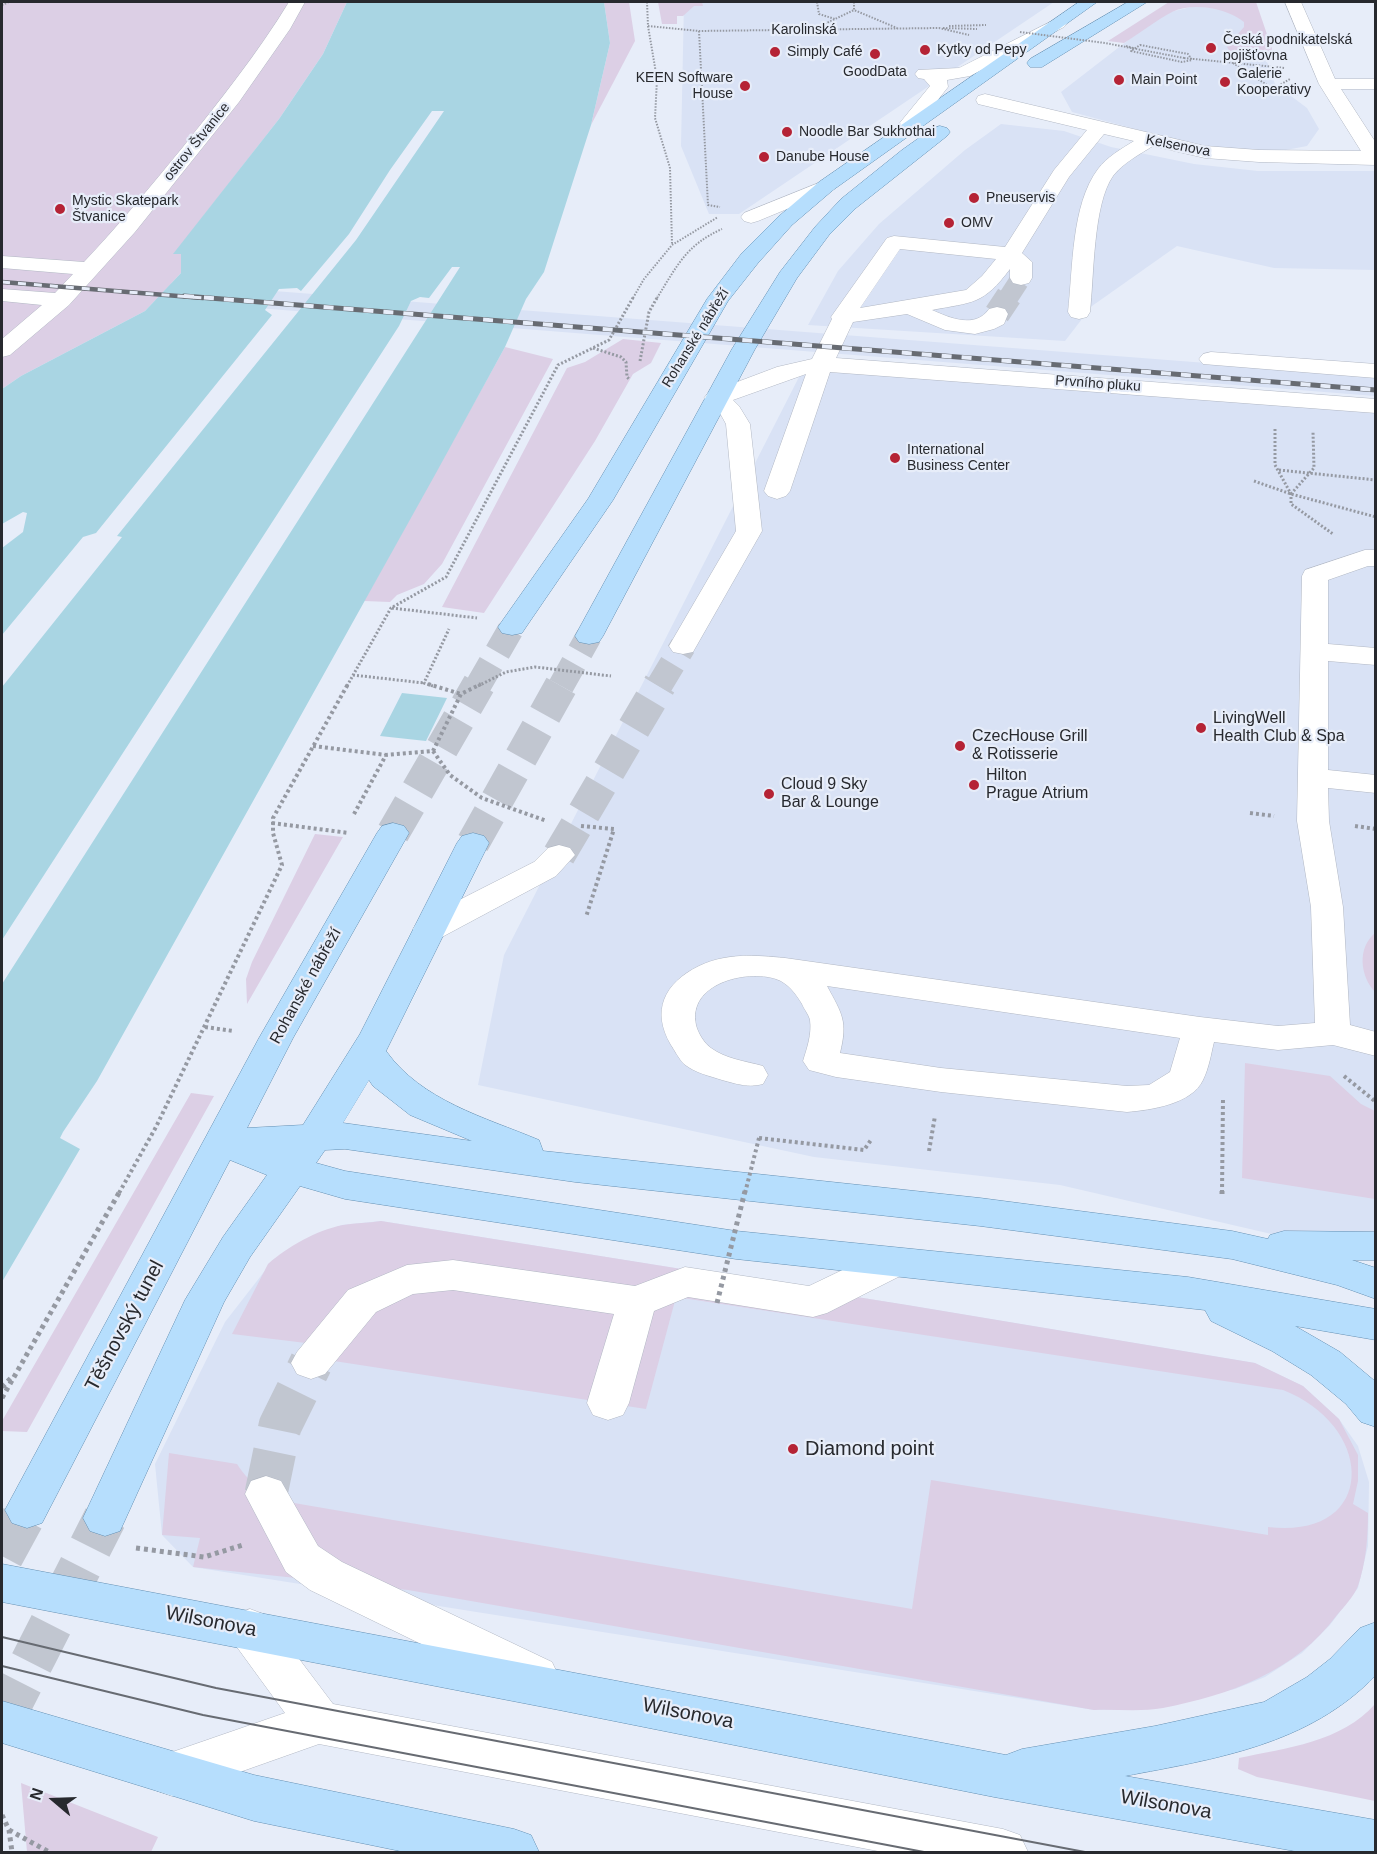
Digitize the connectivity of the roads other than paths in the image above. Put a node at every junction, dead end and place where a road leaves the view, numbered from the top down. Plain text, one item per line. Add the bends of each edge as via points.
1 (297, 2) edge
2 (1089, 2) edge
3 (1139, 2) edge
4 (1293, 2) edge
5 (1058, 23) junction
6 (1023, 72) dead end
7 (1328, 84) junction
8 (1376, 84) edge
9 (1004, 86) dead end
10 (986, 100) junction
11 (1099, 128) junction
12 (904, 130) junction
13 (1149, 140) junction
14 (1375, 158) edge
15 (826, 186) junction
16 (751, 217) road end
17 (1011, 254) junction
18 (2, 262) edge
19 (968, 265) junction
20 (90, 269) junction
21 (1021, 278) dead end
22 (2, 295) edge
23 (61, 300) junction
24 (910, 307) junction
25 (1079, 312) dead end
26 (997, 314) tunnel mouth
27 (842, 317) junction
28 (2, 350) edge
29 (1210, 359) dead end
30 (820, 364) junction
31 (1376, 371) edge
32 (716, 398) junction
33 (1376, 406) edge
34 (777, 491) dead end
35 (1370, 558) edge
36 (512, 627) tunnel mouth
37 (589, 636) tunnel mouth
38 (683, 646) tunnel mouth
39 (1314, 651) junction
40 (1376, 657) edge
41 (1313, 777) junction
42 (1376, 784) edge
43 (393, 833) tunnel mouth
44 (473, 843) tunnel mouth
45 (559, 855) tunnel mouth
46 (430, 929) junction
47 (785, 969) junction
48 (1200, 1029) junction
49 (1333, 1033) junction
50 (1376, 1044) edge
51 (368, 1052) junction
52 (750, 1075) dead end
53 (315, 1136) junction
54 (223, 1143) junction
55 (575, 1169) junction
56 (290, 1170) junction
57 (1232, 1245) junction
58 (1376, 1246) edge
59 (892, 1263) junction
60 (1376, 1284) edge
61 (1188, 1292) junction
62 (637, 1302) junction
63 (1376, 1325) edge
64 (310, 1363) tunnel mouth
65 (608, 1403) dead end
66 (1376, 1410) edge
67 (266, 1494) tunnel mouth
68 (27, 1510) tunnel mouth
69 (105, 1518) tunnel mouth
70 (2, 1583) edge
71 (249, 1629) junction
72 (1376, 1642) edge
73 (559, 1689) junction
74 (2, 1722) edge
75 (319, 1723) junction
76 (172, 1774) junction
77 (994, 1775) junction
78 (1376, 1843) edge
79 (514, 1852) edge
80 (1003, 1852) edge

1 - 20 street, ostrov Štvanice via 232,98 128,228
2 - 5 main road, Rohanské nábřeží
3 - 6 main road
4 - 7 street
5 - 12 main road, Rohanské nábřeží
5 - 12 street via 964,72 927,75 938,81 939,87
7 - 8 street
7 - 14 street
9 - 10 main road
10 - 11 street, Kelsenova
10 - 32 main road via 860,193 823,229 766,307
11 - 13 street, Kelsenova
11 - 17 street via 1061,174
12 - 15 main road, Rohanské nábřeží
13 - 14 street, Kelsenova via 1229,155
13 - 25 street via 1120,158 1102,177 1093,198
15 - 16 street
15 - 36 main road, Rohanské nábřeží via 750,258 718,299 600,500
17 - 19 street
17 - 21 street via 1021,262
17 - 24 street via 973,295
18 - 20 street
19 - 27 street via 953,284
19 - 27 street via 894,242 869,272
20 - 23 street, ostrov Štvanice
22 - 23 street
23 - 28 street, ostrov Štvanice
24 - 26 street via 935,321 968,328 987,326
24 - 27 street
27 - 30 street
29 - 31 street
30 - 32 street, Prvního pluku via 785,372
30 - 33 street, Prvního pluku
30 - 34 street
32 - 37 main road
32 - 38 street via 731,411 738,424 749,531
35 - 39 street via 1315,576
39 - 40 street
39 - 41 street
41 - 42 street
41 - 49 street via 1313,820 1327,907
43 - 54 main road, Rohanské nábřeží via 276,1038
44 - 46 main road
45 - 46 street via 545,869
46 - 51 main road
47 - 48 street
47 - 48 street via 809,985 827,1018 821,1061 941,1080 1127,1099 1156,1097 1186,1079
47 - 52 street via 725,969 686,991 676,1010 678,1031 697,1055 717,1066
48 - 49 street via 1278,1038
49 - 50 street
51 - 53 main road
51 - 55 main road via 386,1077 423,1106
53 - 54 main road
53 - 55 main road via 345,1136
53 - 56 main road
54 - 56 main road
54 - 68 main road, Těšnovský tunel
55 - 57 main road via 980,1212
56 - 59 main road via 345,1185 407,1195 736,1245
56 - 69 main road via 226,1260 204,1299
57 - 58 main road
57 - 60 main road
59 - 61 main road
59 - 62 street via 813,1302 685,1282
61 - 63 main road
61 - 66 main road via 1317,1358 1351,1382
62 - 64 street via 453,1275 407,1281 362,1301
62 - 65 street
67 - 73 street via 302,1559 326,1576
70 - 71 main road, Wilsonova
71 - 73 main road, Wilsonova
71 - 75 street
72 - 77 main road via 1322,1693 1288,1714 1254,1727 1141,1752
73 - 77 main road, Wilsonova
74 - 76 main road
75 - 76 street
75 - 80 street
76 - 79 main road via 264,1801
77 - 78 main road, Wilsonova

